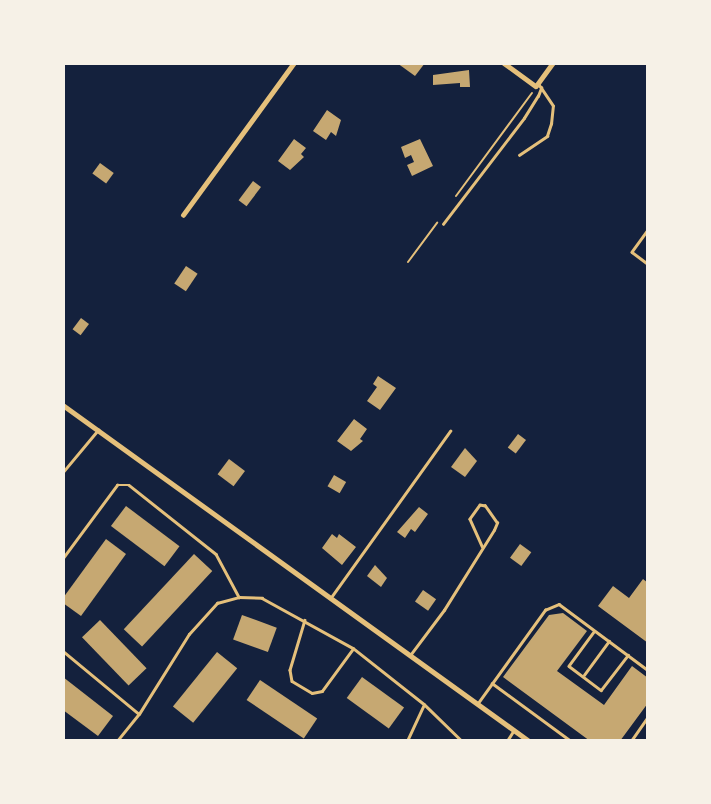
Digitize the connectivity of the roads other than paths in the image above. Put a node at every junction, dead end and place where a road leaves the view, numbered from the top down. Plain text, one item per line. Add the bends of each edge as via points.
1 (294, 63) edge
2 (504, 63) edge
3 (553, 63) edge
4 (538, 86) junction
5 (519, 155) dead end
6 (183, 215) dead end
7 (443, 224) dead end
8 (648, 230) edge
9 (648, 264) edge
10 (63, 405) edge
11 (98, 430) junction
12 (450, 431) dead end
13 (63, 472) edge
14 (482, 546) junction
15 (63, 558) edge
16 (332, 596) junction
17 (239, 597) junction
18 (305, 620) junction
19 (595, 631) junction
20 (608, 641) junction
21 (353, 648) junction
22 (63, 650) edge
23 (411, 654) junction
24 (628, 655) junction
25 (648, 670) edge
26 (583, 677) junction
27 (492, 683) junction
28 (478, 703) junction
29 (424, 704) junction
30 (139, 714) junction
31 (648, 717) edge
32 (514, 730) junction
33 (117, 741) edge
34 (407, 741) edge
35 (461, 741) edge
36 (507, 741) edge
37 (529, 741) edge
38 (571, 741) edge
39 (631, 741) edge

1 - 6 street
2 - 4 street
3 - 4 street
4 - 5 lane via 553,106 551,124 547,136
4 - 7 lane via 524,118
8 - 9 lane via 632,252
10 - 11 street
11 - 13 lane
11 - 16 street
12 - 16 lane
14 - 14 lane via 497,523 480,505 470,519
14 - 23 lane
15 - 17 lane via 117,485 129,485 216,554
16 - 23 street
17 - 18 lane via 262,598
17 - 30 lane via 217,603 189,634
18 - 21 lane
18 - 21 lane via 290,670 292,681 313,693 322,691
19 - 20 lane
19 - 26 lane via 569,666
19 - 27 lane via 559,604 545,610
20 - 24 lane
20 - 26 lane
21 - 29 lane
22 - 30 lane
23 - 28 street
24 - 25 lane
24 - 26 lane via 601,690
27 - 28 lane
27 - 38 lane
28 - 32 street
29 - 34 lane
29 - 35 lane
30 - 33 lane
31 - 39 lane
32 - 36 lane
32 - 37 street

